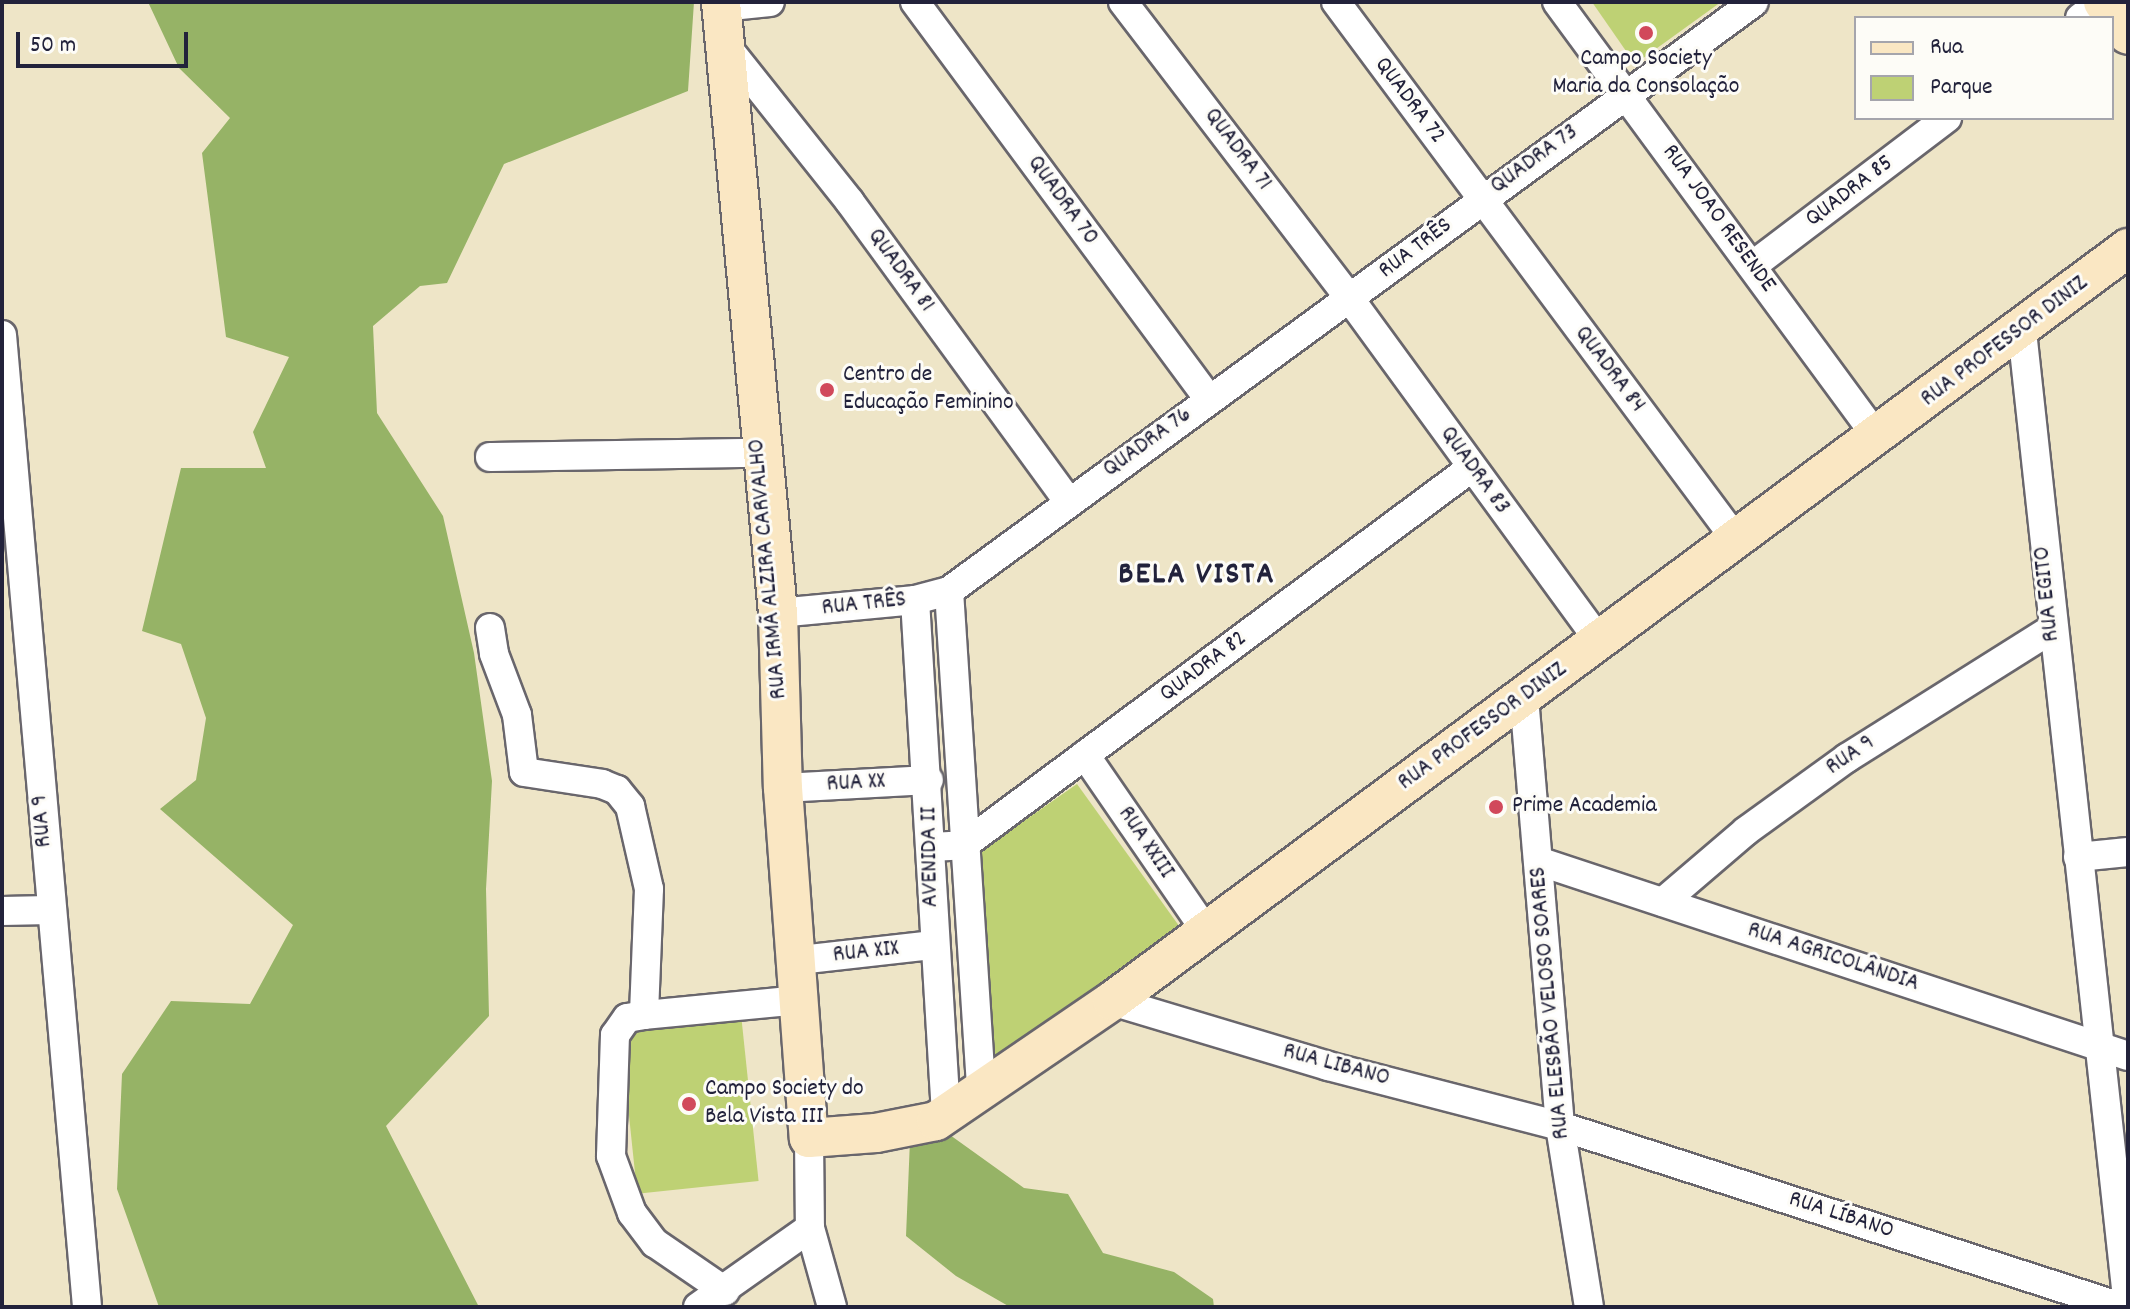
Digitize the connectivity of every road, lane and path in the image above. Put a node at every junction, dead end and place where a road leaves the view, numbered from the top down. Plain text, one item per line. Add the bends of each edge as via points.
1 (770, 2) edge
2 (915, 2) edge
3 (1123, 2) edge
4 (1336, 2) edge
5 (1557, 2) edge
6 (1754, 2) edge
7 (2102, 2) edge
8 (721, 4) edge
9 (2083, 16) edge
10 (2114, 17) edge
11 (2128, 35) edge
12 (726, 46) junction
13 (1627, 93) junction
14 (1944, 120) edge
15 (1482, 199) junction
16 (2128, 248) edge
17 (1752, 266) junction
18 (1350, 299) junction
19 (2022, 331) junction
20 (2, 335) edge
21 (1209, 400) junction
22 (1877, 437) junction
23 (759, 453) junction
24 (490, 457) dead end
25 (1471, 468) junction
26 (1068, 501) junction
27 (1737, 541) junction
28 (949, 591) junction
29 (915, 600) junction
30 (778, 613) junction
31 (490, 628) dead end
32 (2052, 629) junction
33 (1600, 642) junction
34 (1524, 697) junction
35 (1085, 755) junction
36 (929, 780) junction
37 (783, 788) junction
38 (964, 845) junction
39 (931, 847) junction
40 (2128, 852) edge
41 (2078, 857) junction
42 (1538, 861) junction
43 (1663, 902) junction
44 (50, 910) junction
45 (2, 911) edge
46 (1206, 931) junction
47 (933, 945) junction
48 (799, 960) junction
49 (801, 1000) junction
50 (1112, 1001) junction
51 (644, 1015) junction
52 (2096, 1045) junction
53 (2128, 1056) edge
54 (981, 1088) junction
55 (946, 1114) junction
56 (1560, 1126) junction
57 (809, 1138) junction
58 (810, 1228) junction
59 (725, 1291) junction
60 (87, 1307) edge
61 (698, 1307) edge
62 (832, 1307) edge
63 (1589, 1307) edge
64 (2121, 1307) edge
65 (2128, 1307) edge

1 - 8 street
2 - 21 street, QUADRA 70
3 - 18 street, QUADRA 71
4 - 15 street, QUADRA 72
5 - 13 street, RUA JOAO RESENDE
6 - 13 street, QUADRA 73
7 - 9 street
8 - 12 street, RUA IRMÃ ALZIRA CARVALHO
10 - 11 street
12 - 23 street, RUA IRMÃ ALZIRA CARVALHO
12 - 26 street, QUADRA 81 via 850,202
13 - 15 street, QUADRA 73
13 - 17 street, RUA JOAO RESENDE
14 - 17 street, QUADRA 85
15 - 18 street, RUA TRÊS
15 - 27 street, QUADRA 84
16 - 19 street, RUA PROFESSOR DINIZ
17 - 22 street, RUA JOAO RESENDE
18 - 21 street, QUADRA 76
18 - 25 street, QUADRA 83
19 - 22 street, RUA PROFESSOR DINIZ
19 - 32 street, RUA EGITO
20 - 44 street, RUA 9
21 - 26 street, QUADRA 76
22 - 27 street, RUA PROFESSOR DINIZ
23 - 24 street
23 - 30 street, RUA IRMÃ ALZIRA CARVALHO
25 - 33 street, QUADRA 83
25 - 35 street, QUADRA 82
26 - 28 street, QUADRA 76
27 - 33 street, RUA PROFESSOR DINIZ
28 - 29 street, RUA TRÊS
28 - 38 street, AVENIDA II
29 - 30 street, RUA TRÊS
29 - 36 street, AVENIDA II
30 - 37 street, RUA IRMÃ ALZIRA CARVALHO
31 - 51 street via 517,715 524,772 602,784 617,790 630,806 649,889
32 - 41 street, RUA EGITO
32 - 43 street, RUA 9 via 1847,758 1746,831
33 - 34 street, RUA PROFESSOR DINIZ
34 - 42 street, RUA ELESBÃO VELOSO SOARES
34 - 46 street, RUA PROFESSOR DINIZ
35 - 38 street, QUADRA 82
35 - 46 street, RUA XXIII
36 - 37 street, RUA XX
36 - 39 street, AVENIDA II
37 - 48 street, RUA IRMÃ ALZIRA CARVALHO
38 - 39 street
38 - 54 street, AVENIDA II
39 - 47 street, AVENIDA II
40 - 41 street
41 - 52 street, RUA EGITO
42 - 43 street, RUA AGRICOLÂNDIA
42 - 56 street, RUA ELESBÃO VELOSO SOARES
43 - 52 street, RUA AGRICOLÂNDIA
44 - 45 street
44 - 60 street, RUA 9
46 - 50 street, RUA PROFESSOR DINIZ
47 - 48 street, RUA XIX
47 - 55 street, AVENIDA II
48 - 49 street, RUA IRMÃ ALZIRA CARVALHO
49 - 51 street
49 - 57 street, RUA IRMÃ ALZIRA CARVALHO
50 - 54 street, RUA PROFESSOR DINIZ
50 - 56 street, RUA LIBANO via 1328,1066
51 - 59 street via 622,1021 613,1043 611,1156 617,1182 655,1243
52 - 53 street, RUA AGRICOLÂNDIA
52 - 65 street, RUA EGITO
54 - 55 street, RUA PROFESSOR DINIZ
55 - 57 street, RUA PROFESSOR DINIZ via 903,1129
56 - 63 street, RUA ELESBÃO VELOSO SOARES
56 - 64 street, RUA LÍBANO
57 - 58 street
58 - 59 street
58 - 62 street
59 - 61 street

